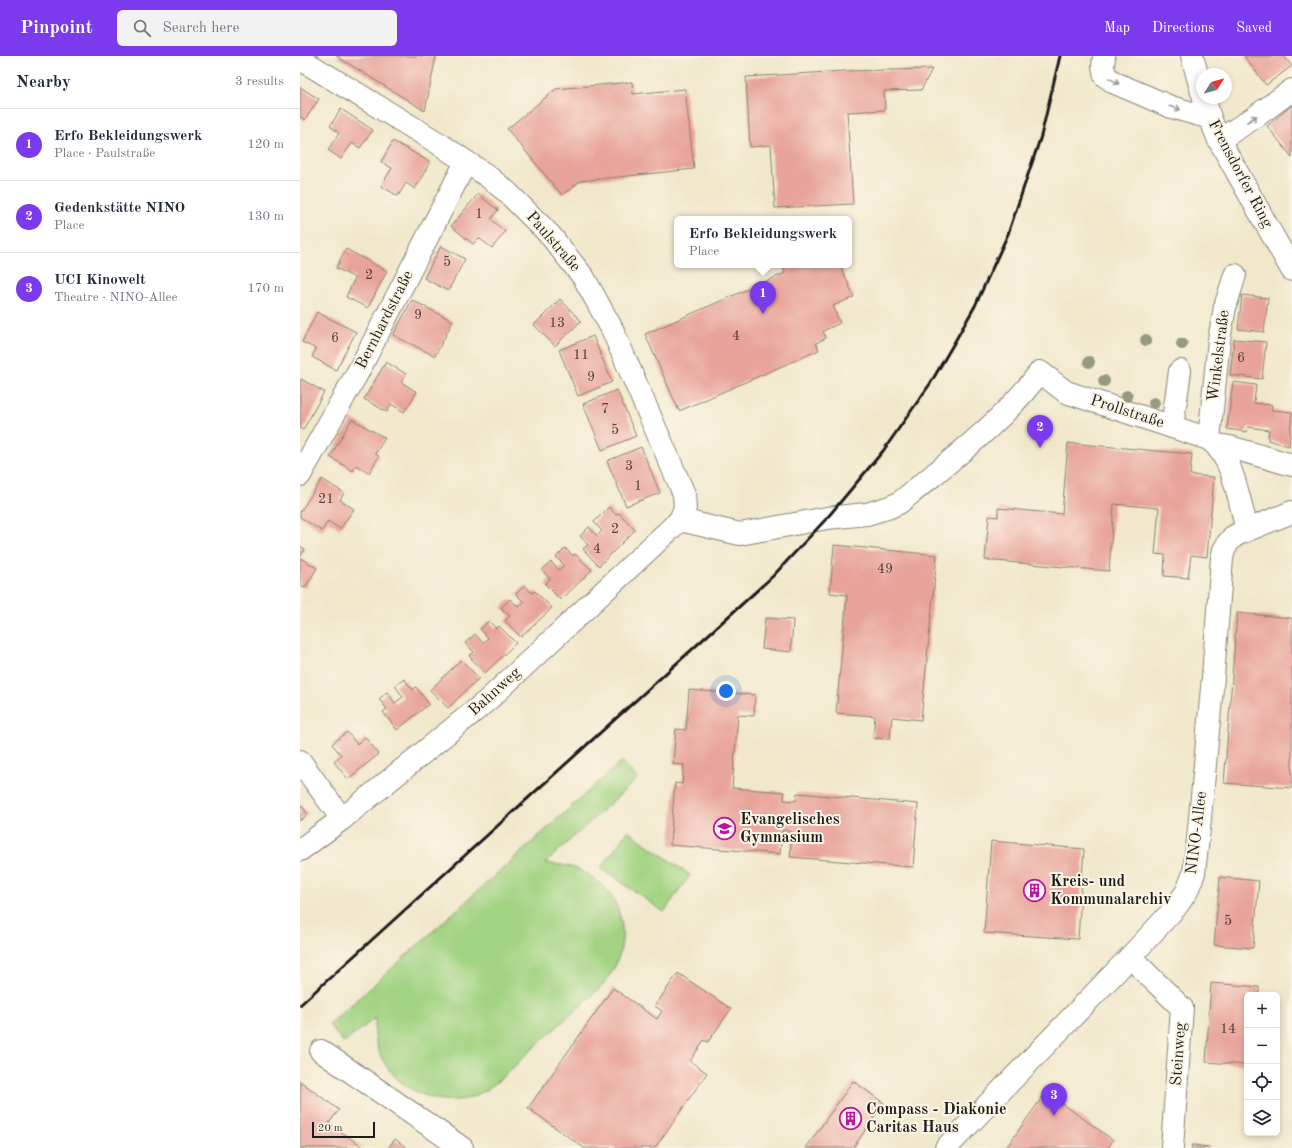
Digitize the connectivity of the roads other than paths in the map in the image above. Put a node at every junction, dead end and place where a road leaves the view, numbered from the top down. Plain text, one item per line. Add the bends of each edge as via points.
1 (1104, 56) edge
2 (1192, 56) edge
3 (300, 59) edge
4 (1196, 70) edge
5 (1292, 90) edge
6 (1207, 108) edge
7 (1219, 140) junction
8 (466, 162) junction
9 (1292, 270) edge
10 (1235, 275) dead end
11 (1180, 371) dead end
12 (1172, 427) junction
13 (1214, 442) junction
14 (1292, 465) edge
15 (300, 475) edge
16 (1292, 512) edge
17 (680, 520) junction
18 (1247, 530) junction
19 (300, 761) edge
20 (342, 820) junction
21 (300, 850) edge
22 (1130, 957) junction
23 (321, 1051) dead end
24 (462, 1148) edge
25 (946, 1148) edge
26 (1172, 1148) edge

1 -> 6 street via 1106,76 1115,83 1171,107
2 - 4 street
3 - 8 street, Paulstraße
7 -> 5 street
6 - 7 street, Frensdorfer Ring
7 - 9 street, Frensdorfer Ring
8 - 15 street, Bernhardstraße via 360,370
8 - 17 street, Paulstraße via 507,192 531,215 584,278 612,328 684,494 685,508
10 - 13 street, Winkelstraße via 1224,307 1221,327
11 - 12 street
12 - 13 street, Prollstraße
12 - 17 street, Prollstraße via 1066,392 1040,372 1023,394 980,436 909,495 890,507 867,514 827,518 740,534
13 - 14 street, Prollstraße
13 - 18 street via 1231,470
16 - 18 street, NINO-Allee
17 - 20 street, Bahnweg via 489,699
18 - 22 street, NINO-Allee via 1228,543 1222,558 1194,873 1187,891 1176,907
19 - 20 street
20 - 21 street, Bahnweg
22 - 25 street, NINO-Allee
22 - 26 street, Steinweg via 1182,1008
23 - 24 street

